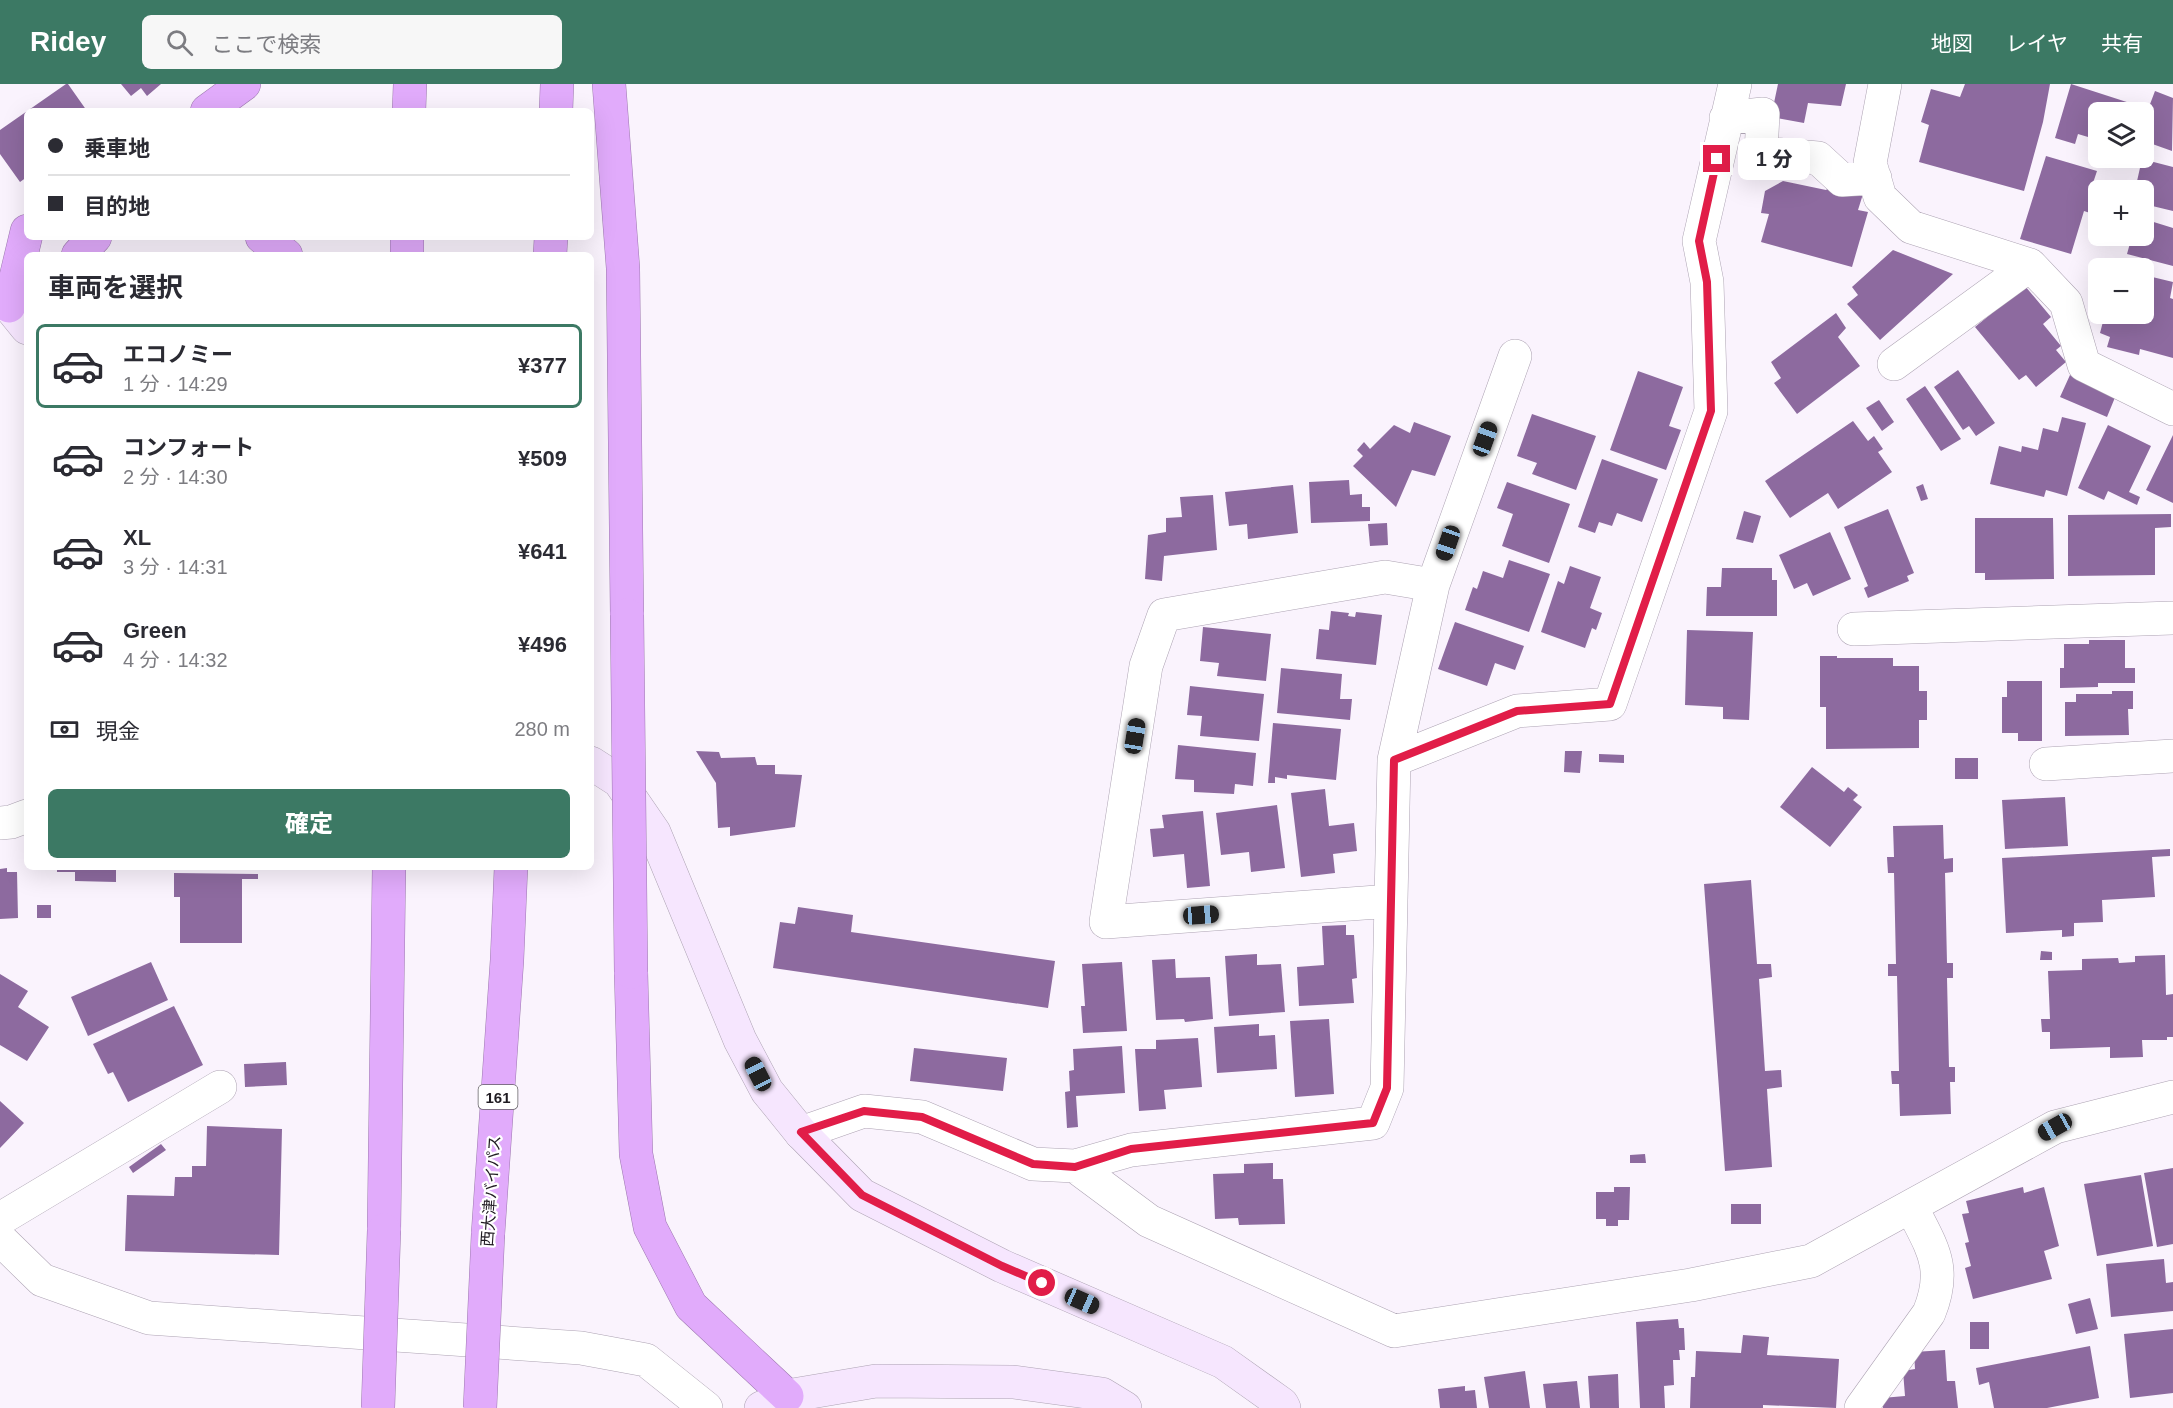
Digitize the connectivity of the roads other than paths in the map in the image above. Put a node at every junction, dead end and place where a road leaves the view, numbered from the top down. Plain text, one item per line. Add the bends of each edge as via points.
1 (244, 84) edge
2 (410, 84) edge
3 (557, 84) edge
4 (609, 84) edge
5 (1735, 84) edge
6 (1885, 84) edge
7 (211, 108) edge
8 (409, 108) edge
9 (556, 108) edge
10 (1726, 118) junction
11 (1875, 178) junction
12 (26, 240) edge
13 (92, 240) edge
14 (266, 240) edge
15 (81, 252) edge
16 (282, 252) edge
17 (2030, 265) junction
18 (16, 307) edge
19 (1515, 356) dead end
20 (1894, 364) dead end
21 (2173, 409) edge
22 (1433, 585) junction
23 (2173, 623) edge
24 (1854, 629) dead end
25 (2173, 756) edge
26 (1394, 760) junction
27 (2046, 764) dead end
28 (594, 765) edge
29 (24, 817) edge
30 (0, 823) edge
31 (388, 870) edge
32 (511, 870) edge
33 (1391, 901) junction
34 (220, 1087) dead end
35 (2173, 1097) edge
36 (801, 1132) junction
37 (1075, 1167) junction
38 (1911, 1206) junction
39 (0, 1219) edge
40 (0, 1239) edge
41 (774, 1402) edge
42 (378, 1408) edge
43 (480, 1408) edge
44 (706, 1408) edge
45 (1125, 1408) edge
46 (1284, 1408) edge
47 (1861, 1408) edge

1 - 7 highway
2 - 8 highway
3 - 9 highway
4 - 41 highway, bridge via 622,268 636,1154 650,1227 691,1306
5 - 10 street
6 - 11 street via 1870,163
10 - 11 street via 1763,114 1761,153 1818,158 1842,180
10 - 26 street via 1699,241 1707,282 1711,411 1610,704 1517,711
11 - 17 street via 1880,197 1911,227
12 - 18 highway
13 - 15 highway
14 - 16 highway
17 - 20 street
17 - 21 street via 2066,303 2084,365
19 - 22 street
22 - 26 street
22 - 33 street via 1385,577 1164,615 1146,666 1106,922
23 - 24 street
25 - 27 street
26 - 33 street
28 - 36 street via 618,781 654,832 740,1040 767,1091
29 - 30 street
31 - 42 highway, bridge
32 - 43 highway, 西大津バイパス / 161, bridge
33 - 37 street via 1387,1088 1373,1123 1131,1149
34 - 39 street
35 - 38 street via 2055,1127
36 - 37 street via 864,1111 922,1117 1033,1164
36 - 46 street via 862,1195 1002,1266 1223,1362
37 - 38 street via 1149,1221 1394,1331 1691,1285 1811,1261
38 - 47 street via 1935,1252 1935,1297 1929,1313
40 - 44 street via 42,1280 148,1318 581,1347 646,1360
41 - 45 street via 876,1382 1013,1382 1102,1394

